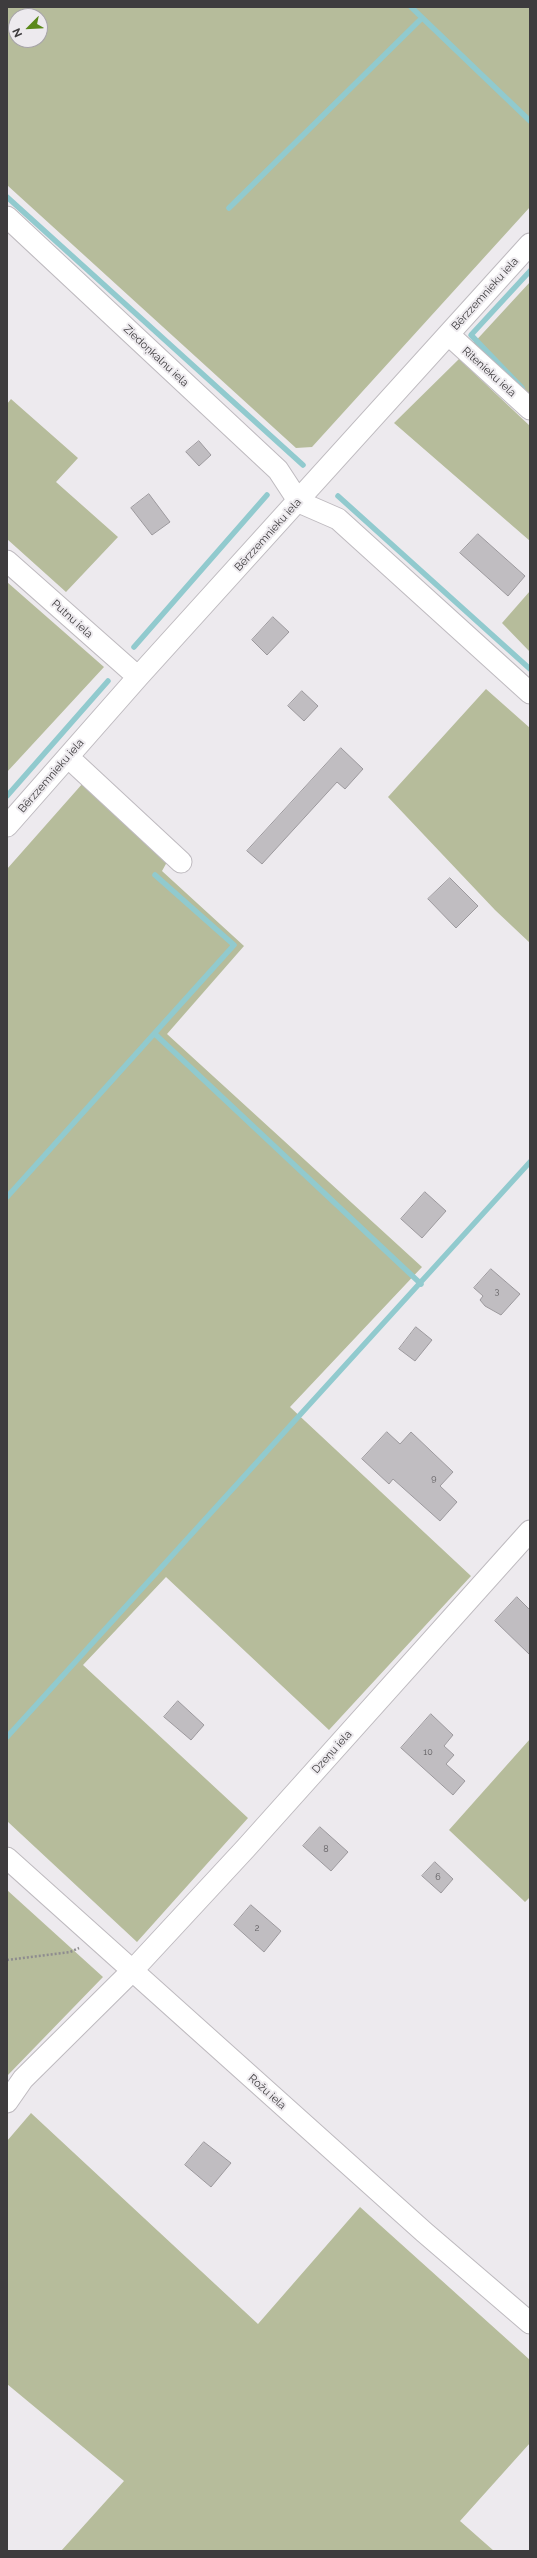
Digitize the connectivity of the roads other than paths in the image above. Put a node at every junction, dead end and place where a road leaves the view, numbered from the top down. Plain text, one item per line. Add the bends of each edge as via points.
1 (7, 217) edge
2 (530, 244) edge
3 (449, 335) junction
4 (530, 409) edge
5 (299, 502) junction
6 (7, 561) edge
7 (138, 677) junction
8 (530, 693) edge
9 (68, 757) junction
10 (7, 826) edge
11 (181, 862) dead end
12 (530, 1531) edge
13 (7, 1858) edge
14 (132, 1971) junction
15 (7, 2102) edge
16 (530, 2323) edge

1 - 5 street, Ziedoņkalnu iela via 278,470
2 - 3 street, Bērzzemnieku iela
3 - 4 street, Ritenieku iela
3 - 5 street, Bērzzemnieku iela
5 - 7 street, Bērzzemnieku iela
5 - 8 street via 338,519
6 - 7 street, Putnu iela
7 - 9 street, Bērzzemnieku iela
9 - 10 street, Bērzzemnieku iela
9 - 11 street
12 - 14 street, Dzeņu iela via 252,1842
13 - 14 street, Rožu iela
14 - 15 street, Dzeņu iela via 23,2079
14 - 16 street, Rožu iela

